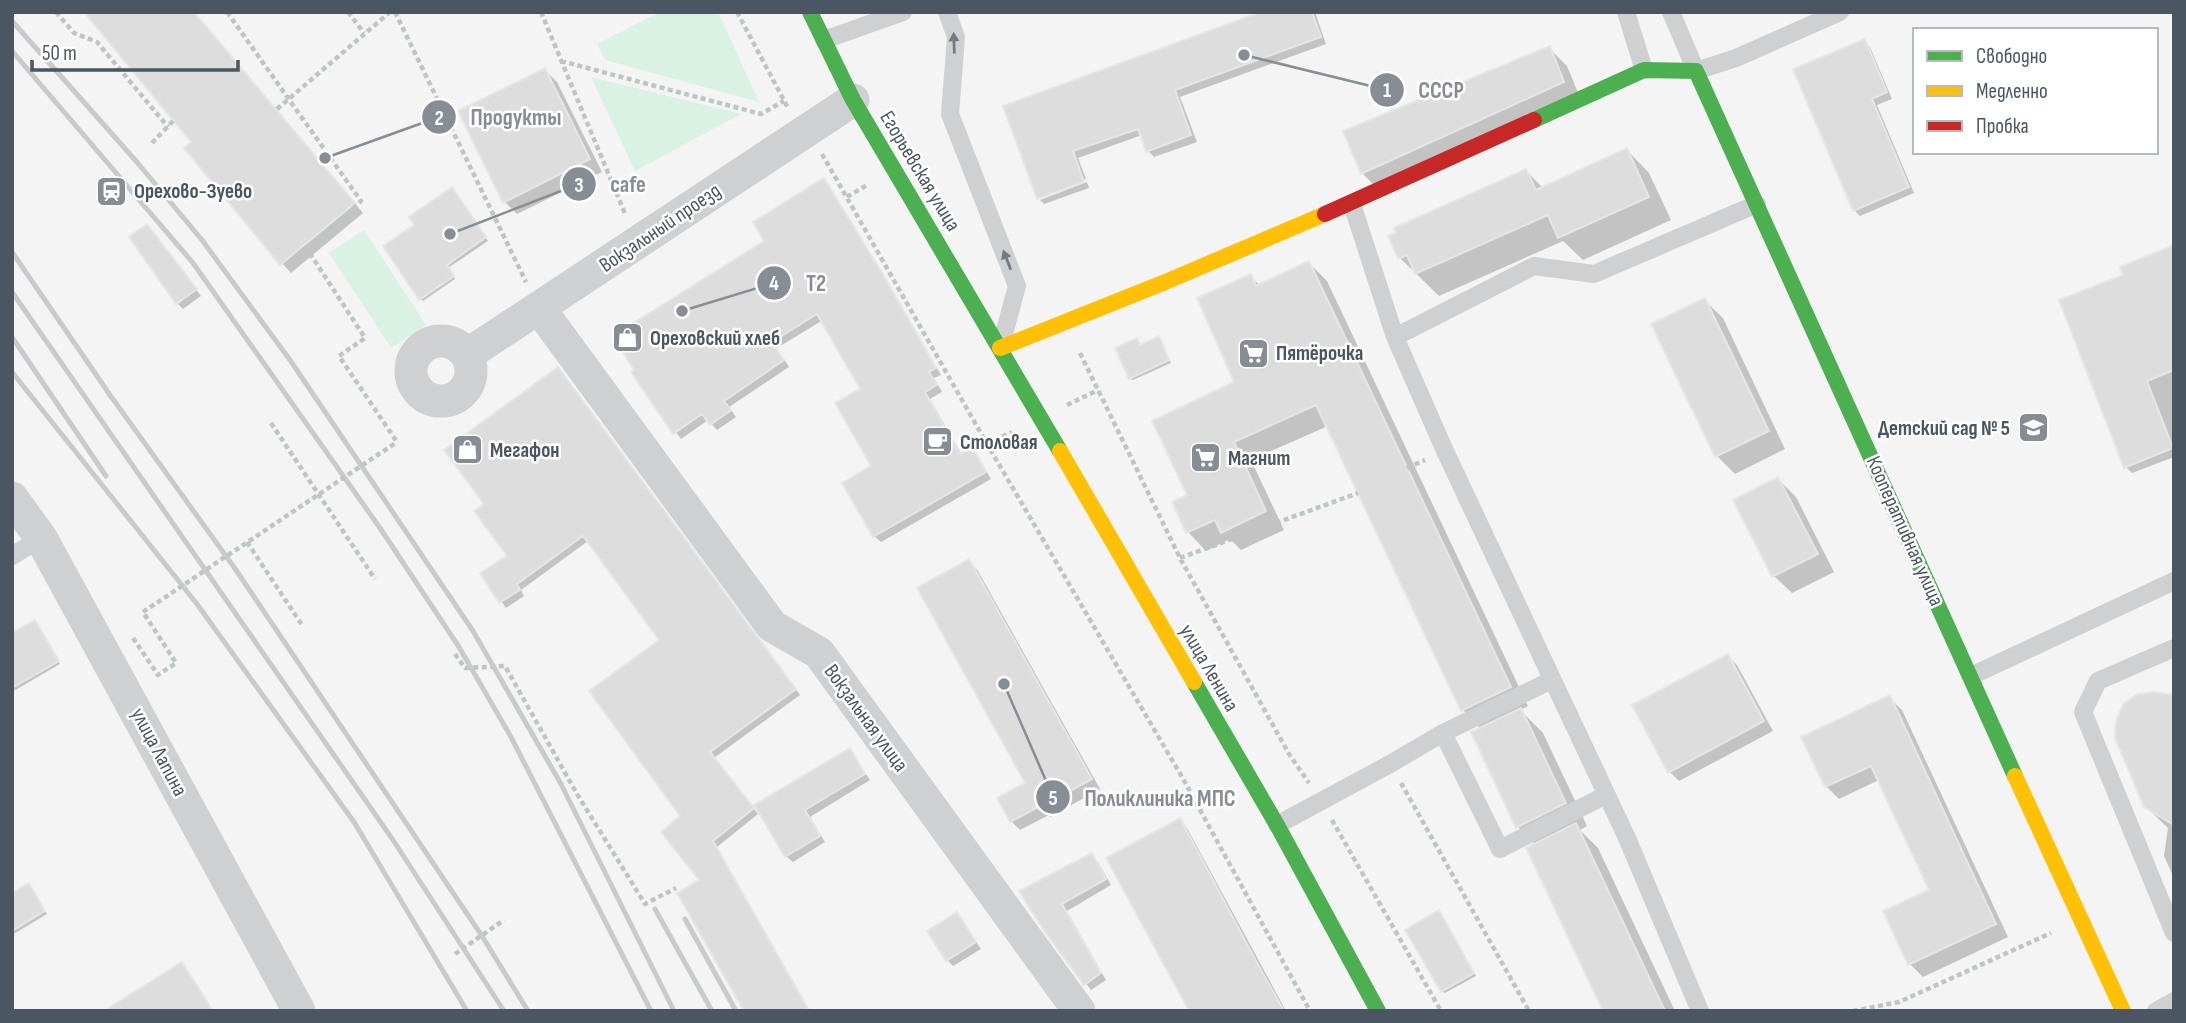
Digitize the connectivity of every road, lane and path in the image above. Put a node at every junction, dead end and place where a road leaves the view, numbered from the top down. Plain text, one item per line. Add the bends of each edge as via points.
1 (55, 12) edge
2 (227, 12) edge
3 (348, 12) edge
4 (390, 12) edge
5 (395, 12) edge
6 (541, 12) edge
7 (737, 12) edge
8 (810, 12) edge
9 (903, 12) edge
10 (1626, 12) edge
11 (1671, 12) edge
12 (1840, 12) edge
13 (945, 13) edge
14 (364, 33) junction
15 (824, 40) junction
16 (561, 61) junction
17 (1644, 70) junction
18 (1696, 71) junction
19 (289, 99) junction
20 (853, 100) junction
21 (784, 101) junction
22 (277, 109) dead end
23 (173, 121) dead end
24 (168, 127) junction
25 (808, 129) junction
26 (152, 143) dead end
27 (1353, 204) junction
28 (1757, 204) junction
29 (637, 243) junction
30 (539, 308) junction
31 (1066, 323) junction
32 (1395, 337) junction
33 (1000, 348) junction
34 (467, 355) dead end
35 (271, 423) dead end
36 (1358, 493) dead end
37 (318, 494) junction
38 (12, 498) edge
39 (41, 537) junction
40 (247, 542) junction
41 (12, 556) edge
42 (1180, 558) junction
43 (375, 579) dead end
44 (2174, 581) edge
45 (302, 625) dead end
46 (130, 634) dead end
47 (2174, 648) edge
48 (455, 654) dead end
49 (1971, 676) junction
50 (1552, 680) junction
51 (1443, 733) junction
52 (1390, 764) junction
53 (1606, 795) junction
54 (1321, 801) junction
55 (1277, 825) junction
56 (676, 888) dead end
57 (504, 920) dead end
58 (2081, 920) junction
59 (2174, 933) edge
60 (455, 954) dead end
61 (2174, 1001) edge
62 (299, 1011) edge
63 (1079, 1011) edge
64 (1310, 1011) edge
65 (1378, 1011) edge
66 (1441, 1011) edge
67 (1529, 1011) edge
68 (1700, 1011) edge
69 (1853, 1011) edge
70 (2123, 1011) edge
71 (2156, 1011) edge

1 - 24 path via 75,33 97,42
2 - 19 path
3 - 14 path
4 - 14 path
5 - 30 path
6 - 16 path
7 - 21 path
8 - 15 street, Егорьевская улица
9 - 15 lane
10 - 17 lane
11 - 18 lane, Кооперативная улица
12 - 18 lane
33 -> 13 lane via 1017,286 950,114 956,37
14 - 19 path
15 - 20 street, Егорьевская улица
16 - 21 path via 761,114
16 - 29 path
17 - 18 street
17 - 27 street
18 - 28 street, Кооперативная улица
19 - 22 path
19 - 37 path, bridge via 361,201 309,252 365,338 340,355 397,442
20 - 25 street, Вокзальный проезд
20 - 33 street, Егорьевская улица
21 - 25 path
23 - 24 path
24 - 26 path
25 - 29 street, Вокзальный проезд
25 - 64 path via 1182,776
27 - 31 street
27 - 32 lane
28 - 32 lane via 1594,274 1534,266
28 - 49 street, Кооперативная улица
29 - 30 street, Вокзальный проезд
30 - 34 street, Вокзальный проезд
30 - 63 street, Вокзальная улица via 772,626 818,653
31 - 33 street
31 - 42 path
32 - 50 lane
33 - 55 street, улица Ленина
35 - 37 path
36 - 42 path
37 - 40 path, bridge
37 - 43 path
38 - 39 street, улица Лапина
39 - 41 lane
39 - 62 street, улица Лапина
40 - 45 path
40 - 46 path, bridge via 143,612 176,663 158,675
42 - 54 path via 1289,754
44 - 49 lane
47 - 59 lane via 2098,681 2083,712
48 - 56 path via 465,668 505,666 645,904
49 - 58 street, Кооперативная улица
50 - 51 lane
50 - 53 lane
51 - 52 lane
51 - 53 lane via 1500,849
52 - 54 lane
52 - 67 path
53 - 68 lane
54 - 55 lane
54 - 66 path
55 - 65 street, улица Ленина
57 - 60 path
58 - 69 path via 1899,1002
58 - 70 street, Кооперативная улица
61 - 71 lane

